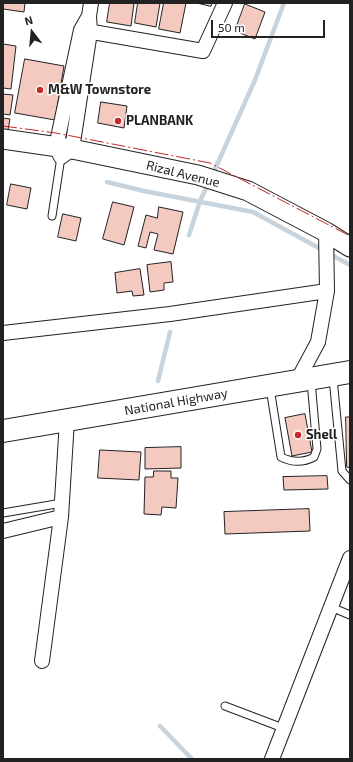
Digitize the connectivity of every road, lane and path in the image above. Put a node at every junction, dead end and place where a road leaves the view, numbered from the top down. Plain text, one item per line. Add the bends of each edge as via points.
1 (225, 3) edge
2 (90, 10) edge
3 (85, 31) junction
4 (3, 139) edge
5 (63, 151) junction
6 (52, 216) dead end
7 (326, 232) junction
8 (350, 246) edge
9 (327, 291) junction
10 (3, 333) edge
11 (341, 374) edge
12 (304, 380) junction
13 (270, 386) junction
14 (67, 420) junction
15 (3, 431) edge
16 (350, 480) edge
17 (62, 503) junction
18 (3, 513) edge
19 (61, 517) junction
20 (3, 532) edge
21 (350, 558) edge
22 (331, 607) junction
23 (350, 615) edge
24 (42, 661) dead end
25 (225, 706) dead end
26 (284, 728) junction
27 (272, 759) edge

1 - 3 street via 203,51
2 - 3 street
3 - 5 street
4 - 5 main road, Rizal Avenue
5 - 6 lane
5 - 7 main road, Rizal Avenue via 198,175 248,191
7 - 8 main road, Rizal Avenue
7 - 9 street
9 - 10 street via 170,314
9 - 12 street via 318,342
11 - 12 main road, National Highway
11 - 16 lane via 342,471
12 - 13 main road, National Highway
12 - 13 lane via 317,449 314,457 306,462 290,461 281,457
13 - 14 main road, National Highway
14 - 15 main road, National Highway
14 - 17 street
17 - 18 lane
17 - 19 street
19 - 20 street
19 - 24 street
21 - 22 street
22 - 23 lane
22 - 26 street
25 - 26 lane
26 - 27 street

